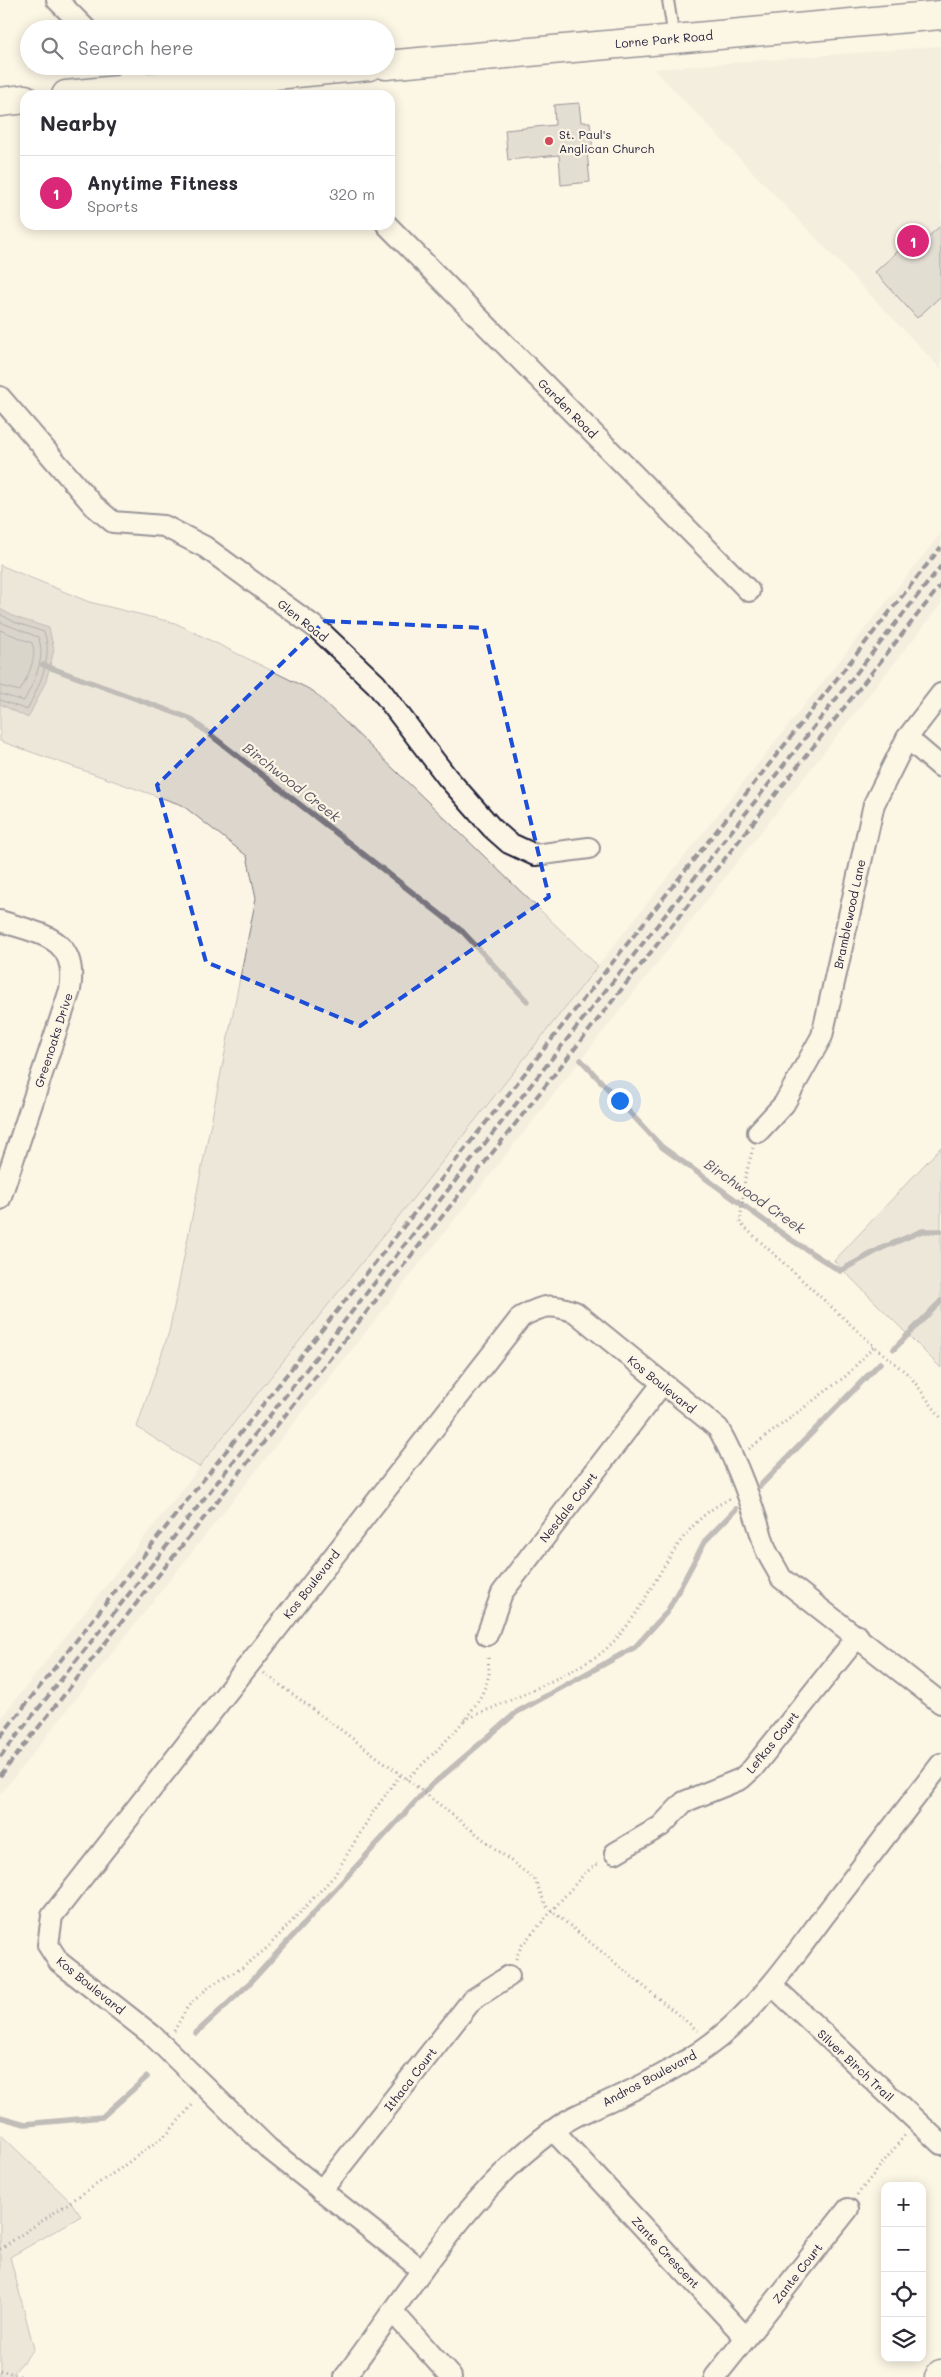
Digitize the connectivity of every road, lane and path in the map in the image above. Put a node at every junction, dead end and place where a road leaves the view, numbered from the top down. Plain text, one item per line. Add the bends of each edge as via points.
1 (57, 0) edge
2 (668, 0) edge
3 (941, 15) edge
4 (77, 20) edge
5 (674, 38) junction
6 (395, 64) edge
7 (133, 75) edge
8 (322, 75) edge
9 (264, 86) edge
10 (145, 87) junction
11 (115, 90) edge
12 (20, 100) edge
13 (0, 102) edge
14 (392, 230) edge
15 (0, 397) edge
16 (750, 591) dead end
17 (941, 694) edge
18 (907, 738) junction
19 (941, 767) edge
20 (589, 848) dead end
21 (0, 921) edge
22 (758, 1132) joint
23 (0, 1200) edge
24 (874, 1346) junction
25 (662, 1384) junction
26 (941, 1418) edge
27 (734, 1461) junction
28 (746, 1492) junction
29 (487, 1636) joint
30 (858, 1636) junction
31 (250, 1662) junction
32 (941, 1703) edge
33 (464, 1720) junction
34 (941, 1764) edge
35 (401, 1774) junction
36 (407, 1779) junction
37 (615, 1853) joint
38 (553, 1911) junction
39 (509, 1976) joint
40 (772, 1985) junction
41 (712, 2042) junction
42 (165, 2047) junction
43 (207, 2088) junction
44 (916, 2121) junction
45 (553, 2130) junction
46 (941, 2144) edge
47 (321, 2192) junction
48 (848, 2209) joint
49 (0, 2250) edge
50 (422, 2270) junction
51 (393, 2312) junction
52 (746, 2338) junction
53 (0, 2370) edge
54 (24, 2377) edge
55 (345, 2377) edge
56 (451, 2377) edge
57 (715, 2377) edge

1 - 4 street
2 - 5 lane
3 - 5 street, Lorne Park Road
5 - 6 street, Lorne Park Road
7 - 10 street
8 - 9 street
9 - 10 street
10 - 11 street
12 - 13 street
14 - 16 street, Garden Road
15 - 20 street, Glen Road via 94,506 113,522 164,526 205,547 319,630 376,684 447,777 509,843 535,855
17 - 18 street, Bramblewood Lane
18 - 19 street
18 - 22 street, Bramblewood Lane via 874,804 822,1036 784,1104
21 - 23 street, Greenoaks Drive via 54,938 68,953 73,973
22 - 24 path via 745,1178 740,1223
24 - 26 path via 910,1376
24 - 27 path via 846,1376
25 - 27 street, Kos Boulevard via 718,1428
25 - 29 street, Nesdale Court via 502,1593
25 - 31 street, Kos Boulevard via 575,1312 546,1306 521,1317
27 - 28 street, Kos Boulevard
28 - 30 street, Kos Boulevard via 765,1549 782,1578
28 - 33 path via 713,1507 694,1523 624,1628 600,1654 532,1692
29 - 33 path via 489,1674 476,1705
30 - 32 street, Kos Boulevard
30 - 37 street, Lefkas Court via 741,1779 684,1802 660,1826
31 - 35 path
31 - 42 street, Kos Boulevard via 52,1916 48,1944 54,1956
33 - 36 path
34 - 40 street, Andros Boulevard
35 - 36 path
35 - 42 path via 372,1812 334,1876 267,1948 242,1968 210,1986 188,2006
36 - 38 path via 535,1880 546,1906
37 - 38 path via 585,1873
38 - 39 path via 521,1946
38 - 41 path
39 - 47 street, Ithaca Court via 472,2000
40 - 41 street, Andros Boulevard
40 - 44 street, Silver Birch Trail
41 - 45 street, Andros Boulevard via 662,2074 584,2110
42 - 43 street, Kos Boulevard
43 - 47 street, Kos Boulevard via 268,2148
43 - 49 path via 168,2133
44 - 46 street, Silver Birch Trail
44 - 48 path
45 - 50 street, Andros Boulevard via 495,2180
45 - 52 street, Zante Crescent
47 - 50 street, Kos Boulevard
48 - 52 street, Zante Court
50 - 51 street, Andros Boulevard
51 - 55 street, Andros Boulevard
51 - 56 street
52 - 57 street
53 - 54 path

